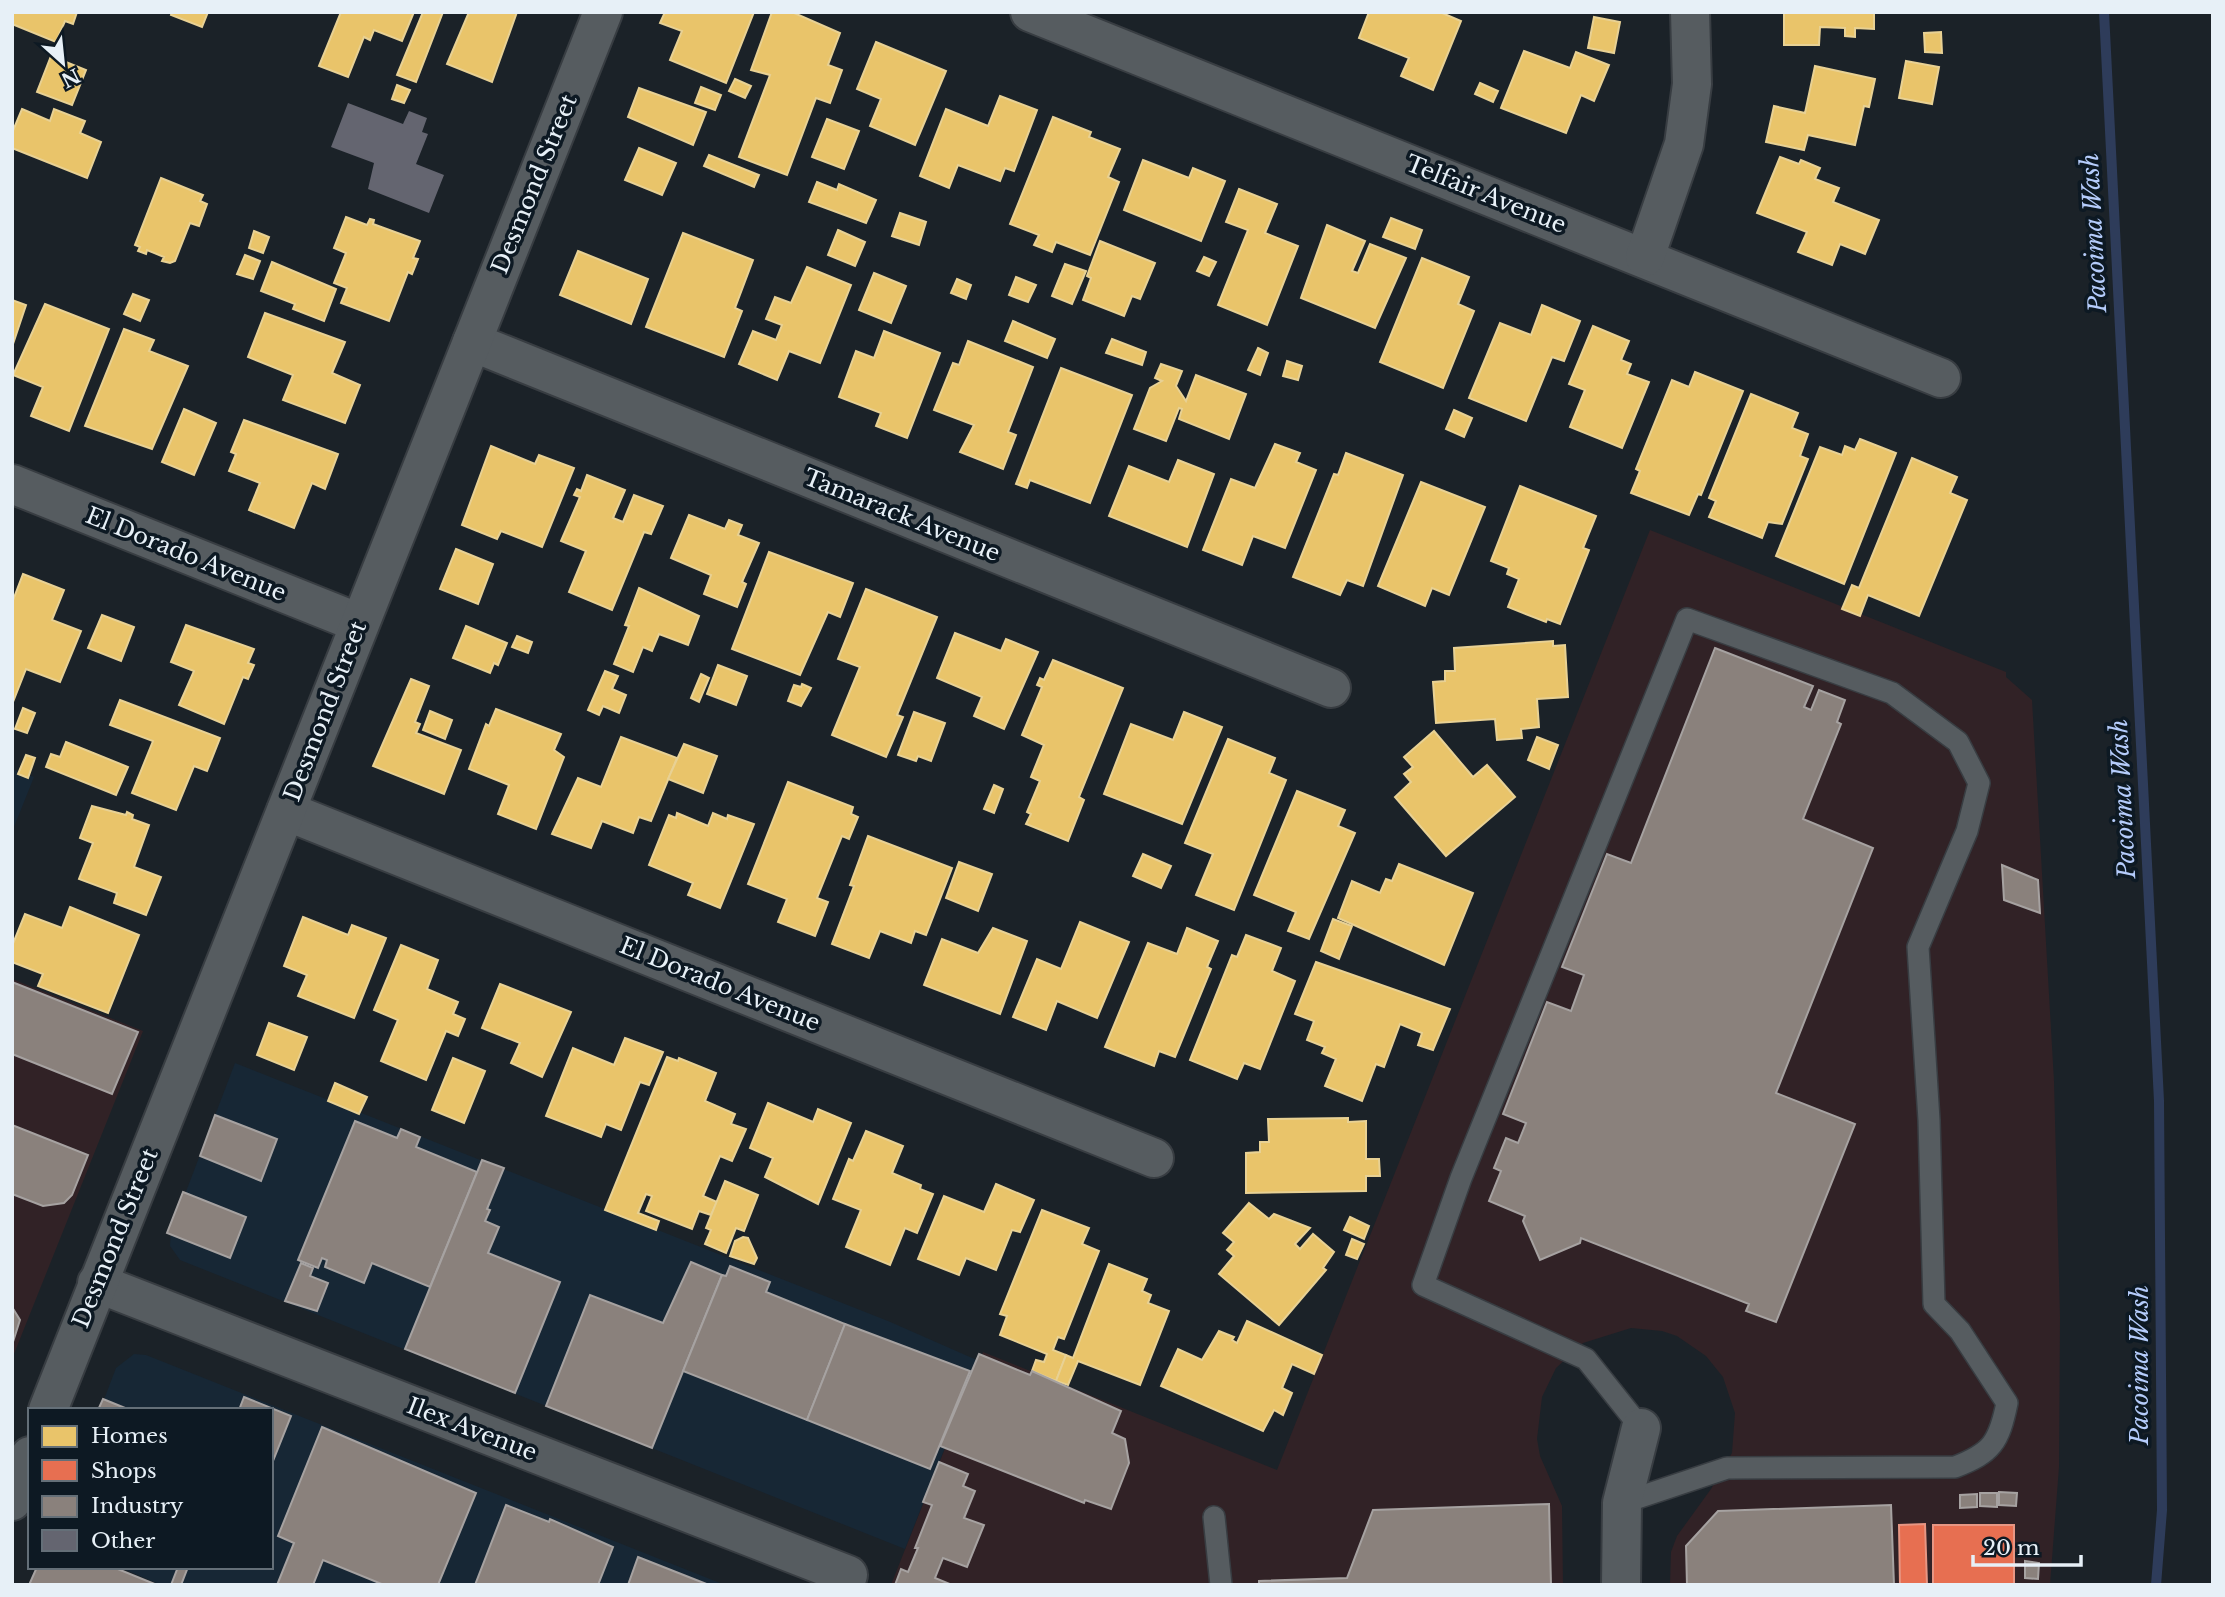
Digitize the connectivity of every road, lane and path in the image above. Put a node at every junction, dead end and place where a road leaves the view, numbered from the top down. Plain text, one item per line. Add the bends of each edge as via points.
1 (603, 12) edge
2 (1030, 12) edge
3 (1690, 12) edge
4 (1645, 257) junction
5 (472, 342) junction
6 (1941, 378) dead end
7 (12, 484) edge
8 (359, 623) junction
9 (1331, 688) dead end
10 (286, 811) junction
11 (1154, 1158) dead end
12 (97, 1283) junction
13 (49, 1408) edge
14 (1641, 1428) joint
15 (28, 1461) edge
16 (12, 1501) edge
17 (1622, 1503) junction
18 (1213, 1517) dead end
19 (848, 1575) dead end
20 (1221, 1585) edge
21 (1621, 1585) edge

1 - 5 street, Desmond Street
2 - 4 street, Telfair Avenue
3 - 4 street via 1692,84 1684,144
4 - 6 street, Telfair Avenue
5 - 8 street, Desmond Street
5 - 9 street, Tamarack Avenue
7 - 8 street, El Dorado Avenue
8 - 10 street, Desmond Street
10 - 11 street, El Dorado Avenue
10 - 12 street, Desmond Street
12 - 13 street, Desmond Street
12 - 19 street, Ilex Avenue
14 - 17 street
14 - 17 lane via 1586,1359 1423,1284 1461,1178 1686,619 1892,693 1958,742 1979,783 1967,831 1918,947 1934,1304 1960,1331 2007,1403 2001,1431 1984,1456 1955,1467 1727,1468
15 - 16 street
17 - 21 street
18 - 20 lane

